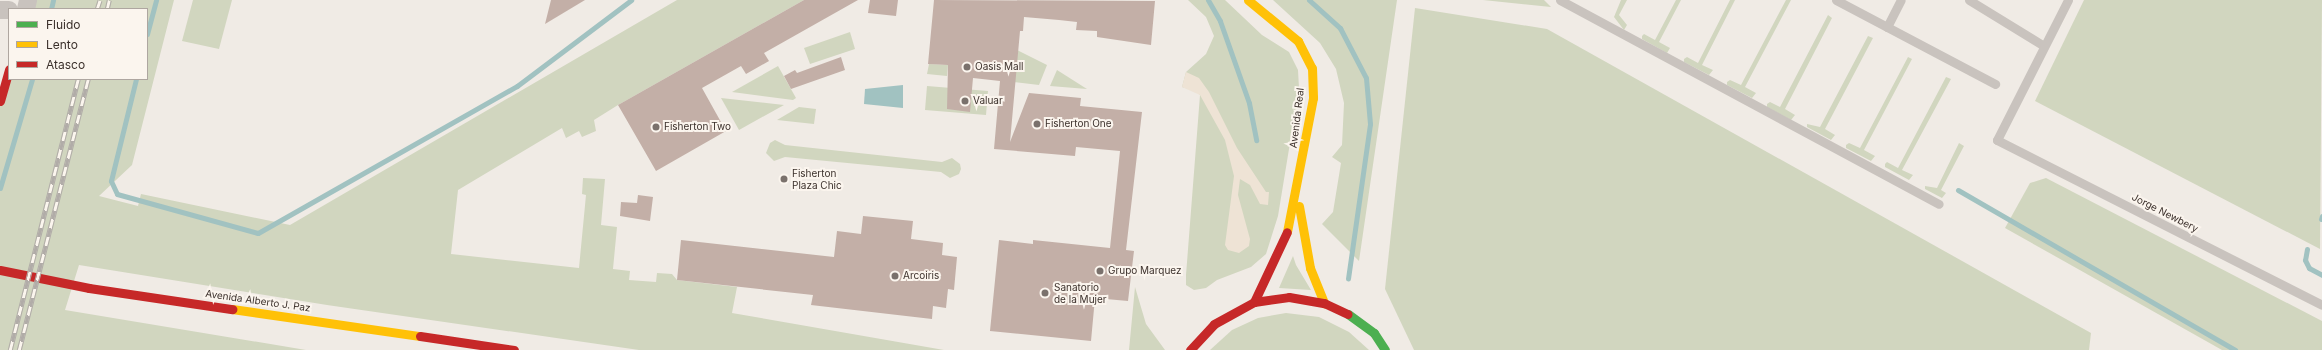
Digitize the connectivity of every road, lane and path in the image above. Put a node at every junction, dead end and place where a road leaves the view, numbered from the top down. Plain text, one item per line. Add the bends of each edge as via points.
1 (1248, 0) edge
2 (1836, 0) edge
3 (1901, 0) edge
4 (1969, 0) edge
5 (2068, 0) edge
6 (1563, 2) edge
7 (1887, 27) junction
8 (2044, 46) junction
9 (8, 73) edge
10 (1995, 84) dead end
11 (0, 101) edge
12 (1297, 192) junction
13 (1939, 204) dead end
14 (0, 270) edge
15 (1254, 302) junction
16 (1324, 303) junction
17 (2322, 305) edge
18 (514, 350) edge
19 (1190, 350) edge
20 (1385, 350) edge

1 - 12 main road, Avenida Real via 1298,41 1312,68 1313,98
2 - 7 lane
3 - 7 lane
4 - 8 lane
5 - 8 lane
6 - 13 lane
7 - 10 lane
8 - 17 lane, Jorge Newbery via 1997,140
9 - 11 main road
12 - 15 main road, Avenida Real via 1281,249
12 - 16 main road, Avenida Real via 1301,230 1308,260
14 - 18 main road, Avenida Alberto J. Paz via 89,288
15 - 16 main road via 1289,298
15 - 19 main road via 1214,324
16 - 20 main road via 1351,315 1374,333

